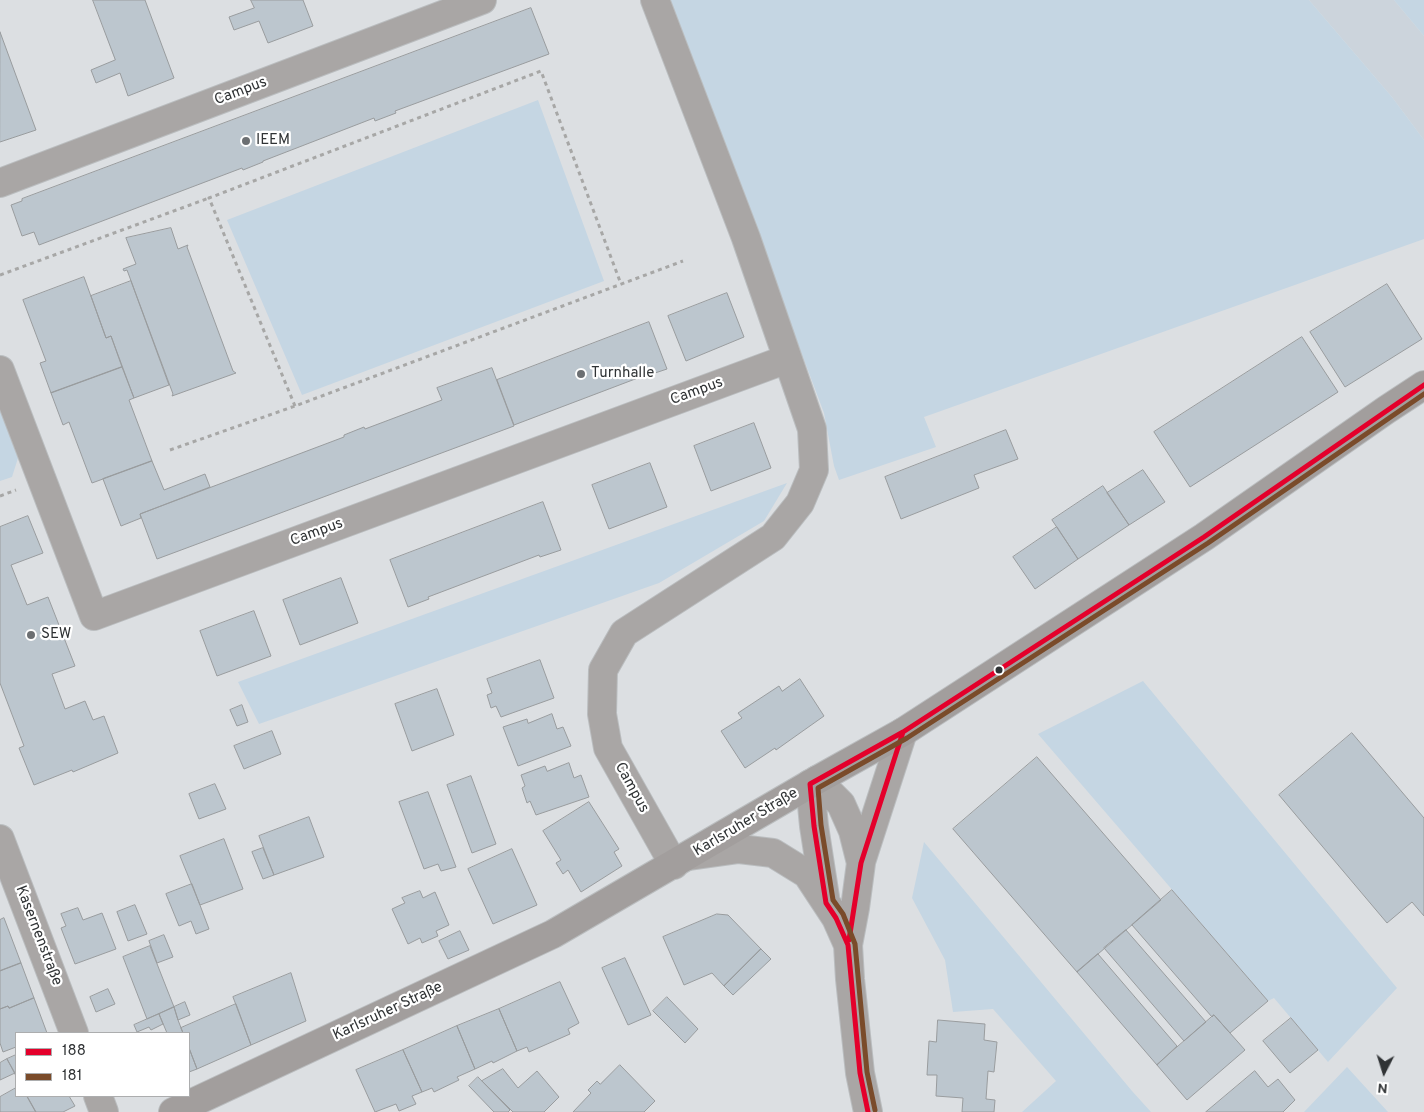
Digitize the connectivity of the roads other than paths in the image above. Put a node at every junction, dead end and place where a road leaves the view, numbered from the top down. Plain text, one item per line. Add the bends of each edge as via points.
1 (482, 0) edge
2 (655, 0) edge
3 (0, 184) edge
4 (787, 359) junction
5 (0, 370) edge
6 (1424, 385) edge
7 (903, 732) junction
8 (814, 782) junction
9 (0, 839) edge
10 (682, 860) junction
11 (861, 863) junction
12 (826, 903) junction
13 (848, 946) junction
14 (74, 1032) edge
15 (98, 1097) edge
16 (104, 1112) edge
17 (172, 1112) edge
18 (868, 1112) edge

1 - 3 street, Campus
2 - 4 street, Campus via 746,238
4 - 5 street, Campus via 94,616
4 - 10 street, Campus via 812,429 814,470 800,503 773,537 624,633 603,670 602,714 608,748
6 - 7 main road, Karlsruher Straße via 1204,537
7 - 8 main road, Karlsruher Straße
7 - 11 street
8 - 10 main road, Karlsruher Straße
8 - 11 street via 841,804 854,831
8 - 12 street via 814,826
9 - 14 street, Kasernenstraße
10 - 12 street via 740,849 772,853 808,874
10 - 17 main road, Karlsruher Straße via 553,934
11 - 13 street
12 - 13 street
13 - 18 street via 860,1073
15 - 16 street

